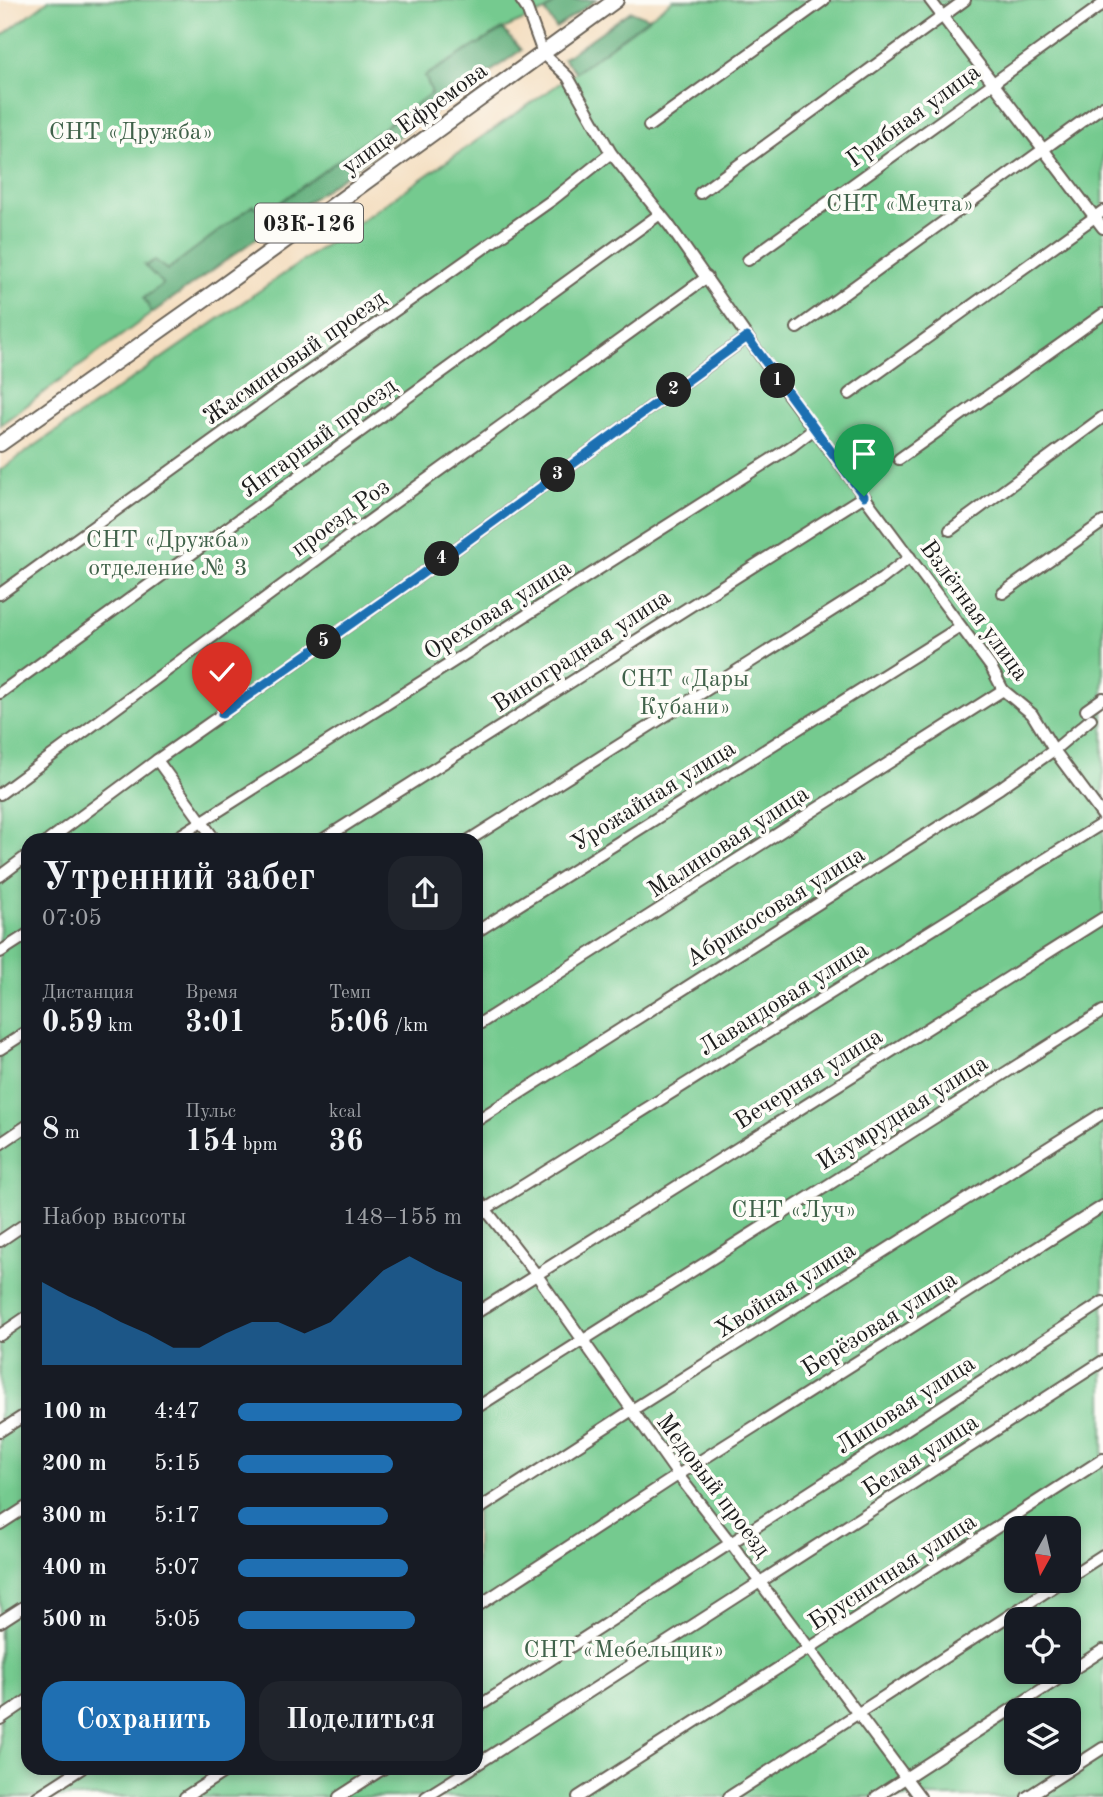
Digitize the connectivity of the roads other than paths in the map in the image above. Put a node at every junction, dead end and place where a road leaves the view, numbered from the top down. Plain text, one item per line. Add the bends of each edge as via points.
1 (521, 0) edge
2 (616, 0) edge
3 (824, 0) edge
4 (930, 0) edge
5 (965, 0) edge
6 (1103, 4) edge
7 (942, 16) junction
8 (543, 53) junction
9 (994, 83) junction
10 (1103, 106) edge
11 (649, 126) dead end
12 (1042, 149) junction
13 (611, 153) junction
14 (700, 192) dead end
15 (660, 214) junction
16 (1099, 214) edge
17 (1103, 228) edge
18 (748, 260) dead end
19 (707, 277) junction
20 (1103, 314) edge
21 (797, 328) dead end
22 (747, 337) junction
23 (849, 394) dead end
24 (1103, 416) edge
25 (814, 429) junction
26 (0, 444) edge
27 (899, 459) dead end
28 (864, 496) junction
29 (1103, 522) edge
30 (950, 530) dead end
31 (911, 557) junction
32 (1003, 593) dead end
33 (0, 594) edge
34 (960, 627) junction
35 (1003, 690) junction
36 (0, 693) edge
37 (1103, 698) edge
38 (1054, 750) junction
39 (157, 760) junction
40 (0, 794) edge
41 (1103, 816) edge
42 (201, 821) junction
43 (1103, 823) edge
44 (58, 833) edge
45 (183, 833) edge
46 (210, 833) edge
47 (333, 833) edge
48 (479, 833) edge
49 (21, 860) edge
50 (0, 876) edge
51 (1103, 918) edge
52 (483, 928) edge
53 (21, 938) edge
54 (0, 952) edge
55 (1103, 1011) edge
56 (483, 1023) edge
57 (21, 1036) edge
58 (0, 1049) edge
59 (1103, 1113) edge
60 (483, 1117) edge
61 (21, 1130) edge
62 (0, 1144) edge
63 (1103, 1206) edge
64 (483, 1210) edge
65 (483, 1215) edge
66 (21, 1227) edge
67 (0, 1241) edge
68 (536, 1274) junction
69 (1103, 1302) edge
70 (483, 1308) edge
71 (21, 1322) edge
72 (0, 1335) edge
73 (582, 1339) junction
74 (1103, 1361) edge
75 (483, 1403) edge
76 (632, 1410) junction
77 (21, 1418) edge
78 (0, 1431) edge
79 (1103, 1459) edge
80 (678, 1475) junction
81 (483, 1506) edge
82 (21, 1510) edge
83 (0, 1524) edge
84 (730, 1542) junction
85 (1103, 1555) edge
86 (1082, 1569) edge
87 (761, 1584) junction
88 (1044, 1593) edge
89 (483, 1602) edge
90 (21, 1608) edge
91 (0, 1622) edge
92 (809, 1650) junction
93 (1103, 1650) edge
94 (483, 1702) edge
95 (21, 1705) edge
96 (857, 1714) junction
97 (0, 1719) edge
98 (1103, 1748) edge
99 (483, 1760) edge
100 (71, 1775) edge
101 (219, 1775) edge
102 (373, 1775) edge
103 (460, 1775) edge
104 (905, 1778) junction
105 (37, 1797) edge
106 (185, 1797) edge
107 (339, 1797) edge
108 (426, 1797) edge
109 (578, 1797) edge
110 (729, 1797) edge
111 (876, 1797) edge
112 (919, 1797) edge
113 (1027, 1797) edge

1 - 8 street
2 - 8 main road, улица Ефремова / 03К-126
3 - 11 street
4 - 7 street
5 - 7 street
6 - 9 street, Грибная улица
7 - 9 street
7 - 14 street
8 - 13 street, Взлётная улица via 568,77
8 - 26 main road, улица Ефремова / 03К-126
9 - 12 street
9 - 18 street, Грибная улица
10 - 12 street
12 - 16 street
12 - 21 street
13 - 15 street, Взлётная улица
13 - 33 street, Жасминовый проезд via 552,200
15 - 19 street, Взлётная улица
15 - 36 street, Янтарный проезд
16 - 17 street
16 - 23 street
19 - 22 street, Взлётная улица
19 - 40 street, проезд Роз
20 - 27 street
22 - 25 street, Взлётная улица
22 - 39 street
24 - 30 street
25 - 28 street, Взлётная улица
25 - 42 street, Ореховая улица
28 - 31 street, Взлётная улица
28 - 47 street, Виноградная улица
29 - 32 street
31 - 34 street, Взлётная улица
31 - 48 street
34 - 35 street, Взлётная улица
34 - 52 street, Урожайная улица
35 - 38 street, Взлётная улица via 1032,715
35 - 56 street, Малиновая улица
37 - 38 street, Абрикосовая улица
38 - 41 street, Взлётная улица
38 - 60 street, Абрикосовая улица
39 - 42 street
39 - 44 street
42 - 45 street, Ореховая улица
42 - 46 street
43 - 64 street, Лавандовая улица
49 - 50 street
51 - 68 street, Вечерняя улица
53 - 54 street
55 - 73 street, Изумрудная улица
57 - 58 street
59 - 76 street, Хвойная улица
61 - 62 street
63 - 80 street, Берёзовая улица
65 - 68 street, Медовый проезд
66 - 67 street
68 - 70 street, Вечерняя улица
68 - 73 street, Медовый проезд
69 - 84 street, Липовая улица
71 - 72 street
73 - 75 street, Изумрудная улица
73 - 76 street, Медовый проезд
74 - 87 street, Белая улица
76 - 80 street, Медовый проезд
76 - 81 street, Хвойная улица
77 - 78 street
79 - 92 street, Брусничная улица
80 - 84 street, Медовый проезд
80 - 89 street, Берёзовая улица
82 - 83 street
84 - 87 street, Медовый проезд
84 - 94 street, Липовая улица
85 - 86 street
87 - 92 street, Медовый проезд
87 - 99 street, Белая улица
88 - 96 street
90 - 91 street
92 - 96 street, Медовый проезд
92 - 109 street, Брусничная улица
93 - 104 street
95 - 97 street
96 - 104 street, Медовый проезд
96 - 110 street
98 - 113 street
100 - 105 street
101 - 106 street
102 - 107 street
103 - 108 street, Белая улица
104 - 111 street
104 - 112 street, Медовый проезд

